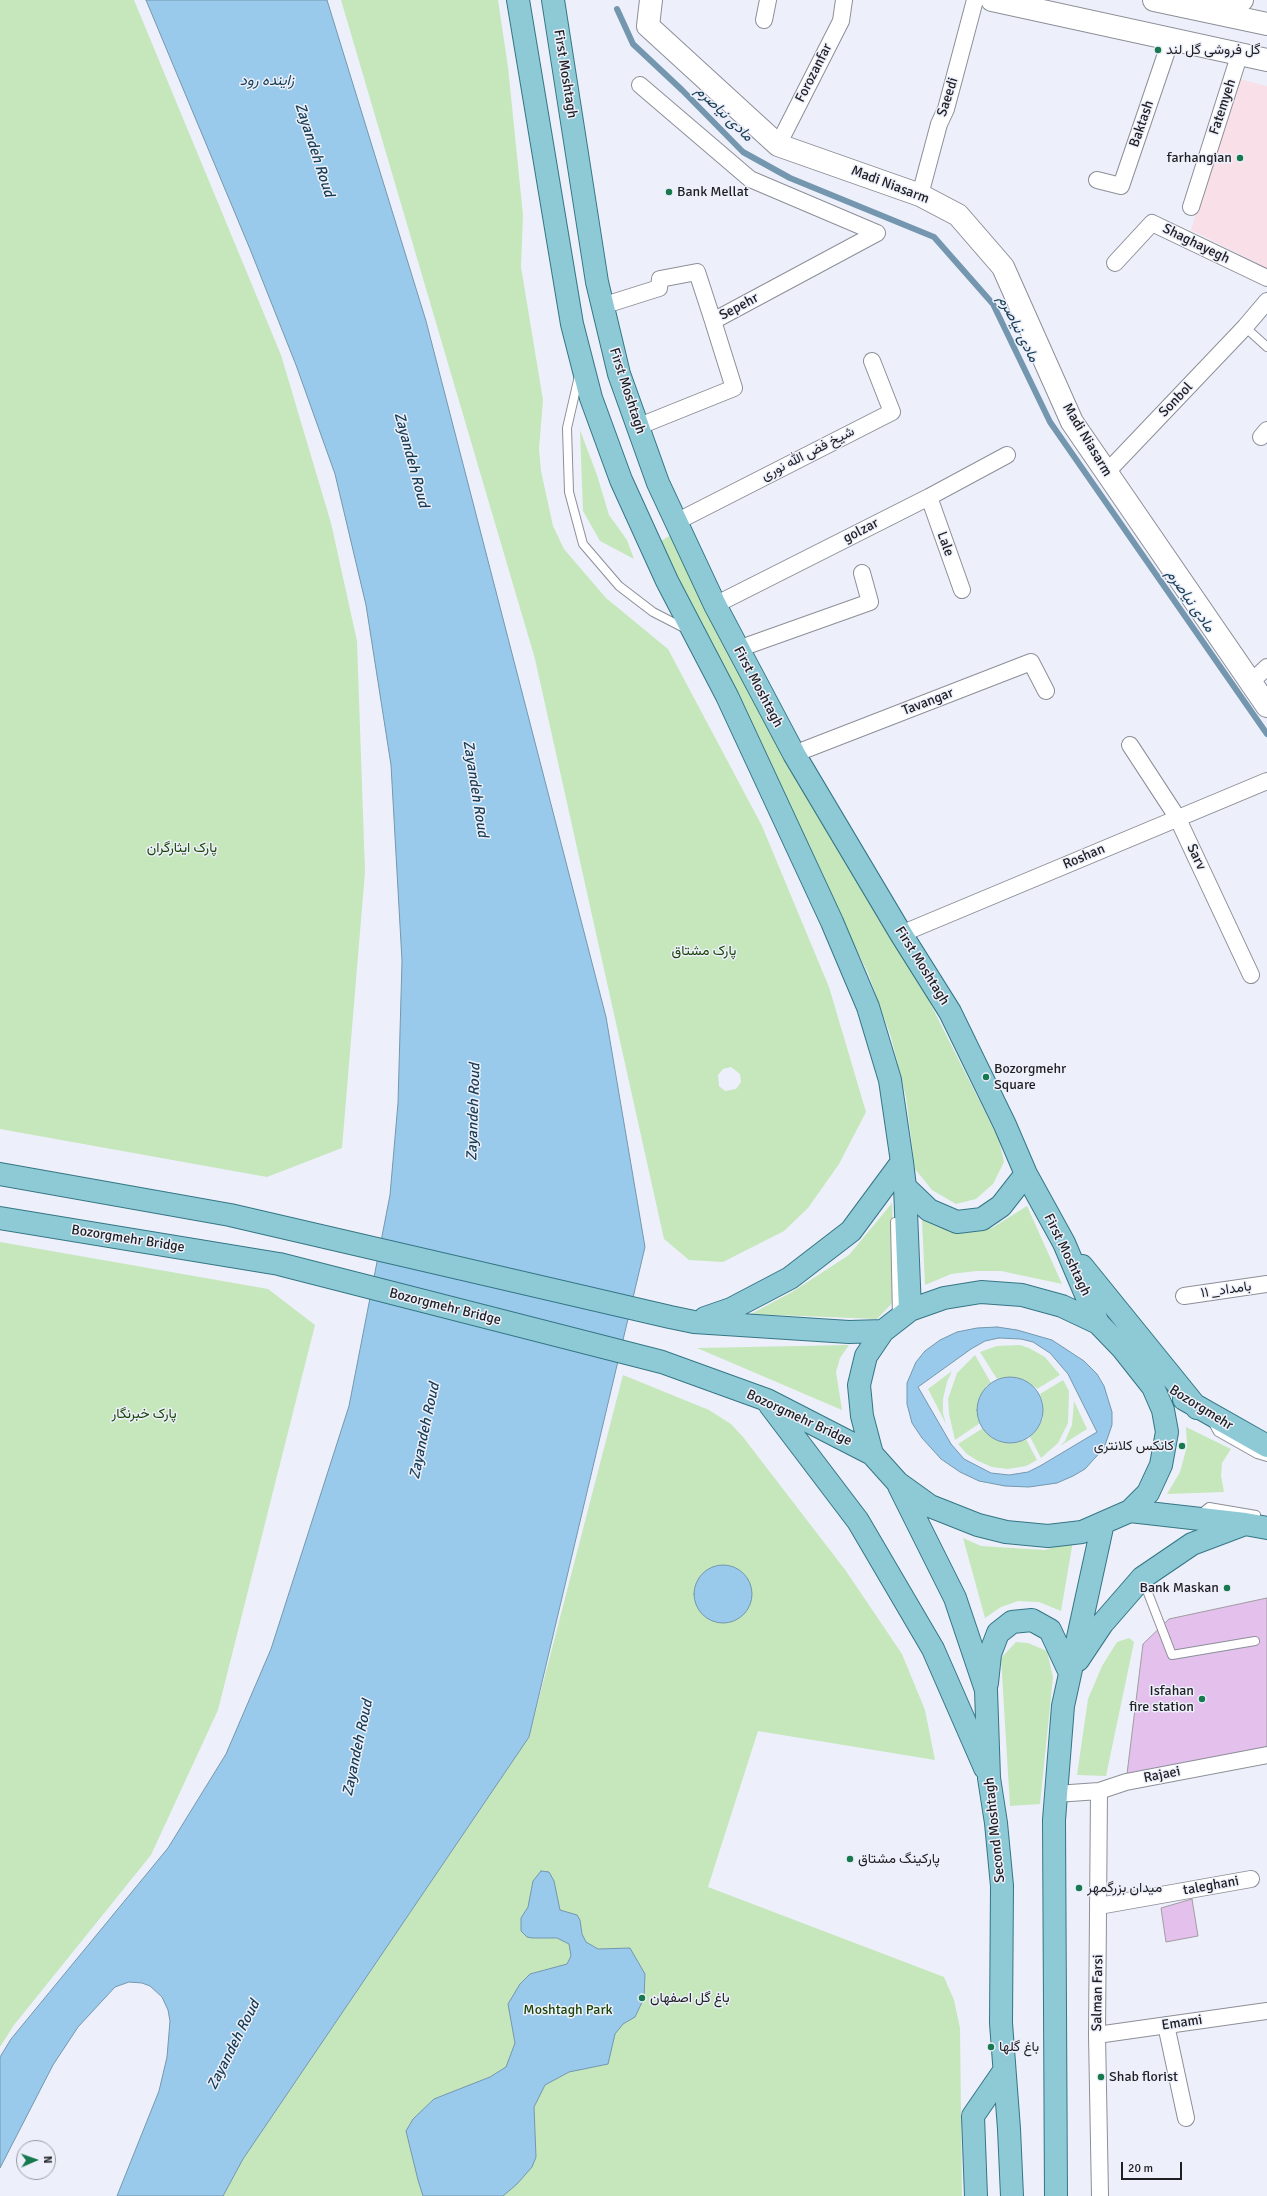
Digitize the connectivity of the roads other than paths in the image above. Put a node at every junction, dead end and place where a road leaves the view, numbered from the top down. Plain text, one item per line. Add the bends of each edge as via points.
1 (518, 0) edge
2 (650, 0) edge
3 (768, 0) edge
4 (844, 0) edge
5 (975, 0) edge
6 (992, 0) edge
7 (1154, 0) edge
8 (1242, 0) edge
9 (556, 3) edge
10 (1195, 10) junction
11 (764, 20) dead end
12 (1267, 24) edge
13 (1171, 38) junction
14 (1240, 53) junction
15 (1267, 60) edge
16 (640, 85) dead end
17 (778, 145) junction
18 (1097, 180) dead end
19 (920, 195) junction
20 (1191, 207) dead end
21 (1115, 263) dead end
22 (1267, 278) edge
23 (1267, 301) edge
24 (602, 306) junction
25 (713, 321) junction
26 (1245, 327) junction
27 (1267, 347) edge
28 (582, 361) junction
29 (872, 361) dead end
30 (637, 427) junction
31 (1007, 455) dead end
32 (1106, 473) junction
33 (929, 497) junction
34 (676, 522) junction
35 (862, 573) dead end
36 (962, 590) dead end
37 (715, 605) junction
38 (695, 634) junction
39 (738, 649) junction
40 (1267, 666) edge
41 (1250, 683) junction
42 (1046, 691) dead end
43 (1267, 706) edge
44 (1130, 745) dead end
45 (794, 754) junction
46 (1267, 782) edge
47 (1177, 818) junction
48 (901, 934) junction
49 (1251, 975) dead end
50 (0, 1174) edge
51 (1026, 1174) junction
52 (901, 1178) junction
53 (895, 1214) dead end
54 (0, 1218) edge
55 (1064, 1243) junction
56 (1267, 1284) edge
57 (1184, 1296) dead end
58 (897, 1320) junction
59 (694, 1322) junction
60 (1098, 1323) junction
61 (1138, 1366) junction
62 (767, 1400) junction
63 (1202, 1411) junction
64 (1267, 1446) edge
65 (872, 1454) junction
66 (1267, 1457) edge
67 (898, 1483) junction
68 (1130, 1511) junction
69 (1267, 1517) edge
70 (1196, 1518) junction
71 (1103, 1523) junction
72 (1245, 1524) junction
73 (1267, 1528) edge
74 (1142, 1578) junction
75 (1255, 1641) dead end
76 (1070, 1673) junction
77 (986, 1690) junction
78 (1267, 1755) edge
79 (989, 1778) junction
80 (1099, 1790) junction
81 (1056, 1794) junction
82 (1252, 1879) dead end
83 (1099, 1906) junction
84 (1267, 2011) edge
85 (1166, 2025) junction
86 (1097, 2035) junction
87 (1004, 2070) junction
88 (1186, 2118) dead end
89 (976, 2196) edge
90 (1012, 2196) edge
91 (1056, 2196) edge
92 (1100, 2196) edge

1 - 28 main road via 572,324
2 - 17 street, Madi Niasarm via 648,26
3 - 11 street
4 - 17 street, Forozanfar via 842,21
5 - 19 street, Saeedi
6 - 13 street
7 - 10 street
8 - 10 street via 1233,7
9 - 24 main road, First Moshtagh
10 - 12 street
13 - 14 street
13 - 18 street, Baktash via 1121,186
14 - 15 street
14 - 20 street, Fatemyeh
16 - 25 street, Sepehr via 750,179 877,233
17 - 19 street, Madi Niasarm
19 - 32 street, Madi Niasarm via 958,215 1003,267 1072,422
21 - 22 street, Shaghayegh via 1152,223
23 - 26 street, Sonbol
24 - 25 street via 659,288 660,279 698,272
24 - 30 main road, First Moshtagh via 619,374
25 - 30 street, Sepehr via 734,388
26 - 27 lane
26 - 32 street, Sonbol
28 - 38 main road via 591,398 621,480 667,581
28 - 38 lane via 567,428 569,492 583,544 619,586 653,612
29 - 34 street, شیخ فض الله نوری via 892,412
30 - 34 main road, First Moshtagh
31 - 33 street, golzar
32 - 41 street, Madi Niasarm
33 - 36 street, Lale
33 - 37 street, golzar
34 - 37 main road, First Moshtagh
35 - 39 street via 870,602
37 - 39 main road, First Moshtagh
38 - 52 main road via 727,696 823,902 868,1007 890,1080
39 - 45 main road, First Moshtagh
40 - 41 street
41 - 43 street, Madi Niasarm
42 - 45 street, Tavangar via 1031,662
44 - 47 street, Sarv
45 - 48 main road, First Moshtagh
46 - 47 street, Roshan
47 - 48 street, Roshan
47 - 49 street, Sarv
48 - 51 main road, First Moshtagh via 950,1012
50 - 59 main road via 230,1215
51 - 52 main road via 1001,1206 982,1219 957,1222 929,1210
51 - 55 main road, First Moshtagh
52 - 58 main road
52 - 59 main road via 852,1231 790,1278 731,1309
53 - 58 lane
54 - 62 main road, Bozorgmehr Bridge via 279,1264 662,1362
55 - 60 main road, First Moshtagh
55 - 63 main road
56 - 57 street, ۱۱ _بامداد
58 - 59 main road via 849,1332
58 - 60 main road via 944,1298 981,1292 1022,1295 1062,1306
58 - 65 main road via 866,1356 858,1385 862,1416
60 - 61 main road
61 - 63 main road, Bozorgmehr
61 - 68 main road via 1153,1387 1163,1410 1167,1432 1162,1465 1148,1493
62 - 65 main road, Bozorgmehr Bridge
62 - 79 main road via 862,1527 932,1649
63 - 64 main road, Bozorgmehr
63 - 66 lane via 1218,1432
65 - 67 main road
67 - 71 main road via 930,1506 967,1522 1006,1532 1048,1536 1082,1532
67 - 77 main road, Second Moshtagh via 955,1598
68 - 70 main road
68 - 71 main road
69 - 70 lane via 1209,1508
70 - 72 main road
71 - 76 main road
72 - 73 main road
72 - 74 main road via 1192,1544
74 - 75 lane via 1172,1655
74 - 76 main road via 1102,1624
76 - 77 main road via 1050,1630 1032,1620 1012,1622 998,1633 990,1654
76 - 81 main road via 1063,1706
77 - 79 main road, Second Moshtagh
78 - 80 street, Rajaei via 1126,1782
79 - 87 main road, Second Moshtagh via 1002,1886 1001,2023
80 - 81 street, Rajaei
80 - 83 street, Salman Farsi
81 - 91 main road via 1053,1838
82 - 83 street, taleghani
83 - 86 street, Salman Farsi
84 - 85 street, Emami
85 - 86 street, Emami
85 - 88 street
86 - 92 street, Salman Farsi
87 - 89 main road via 973,2116
87 - 90 main road, Second Moshtagh

